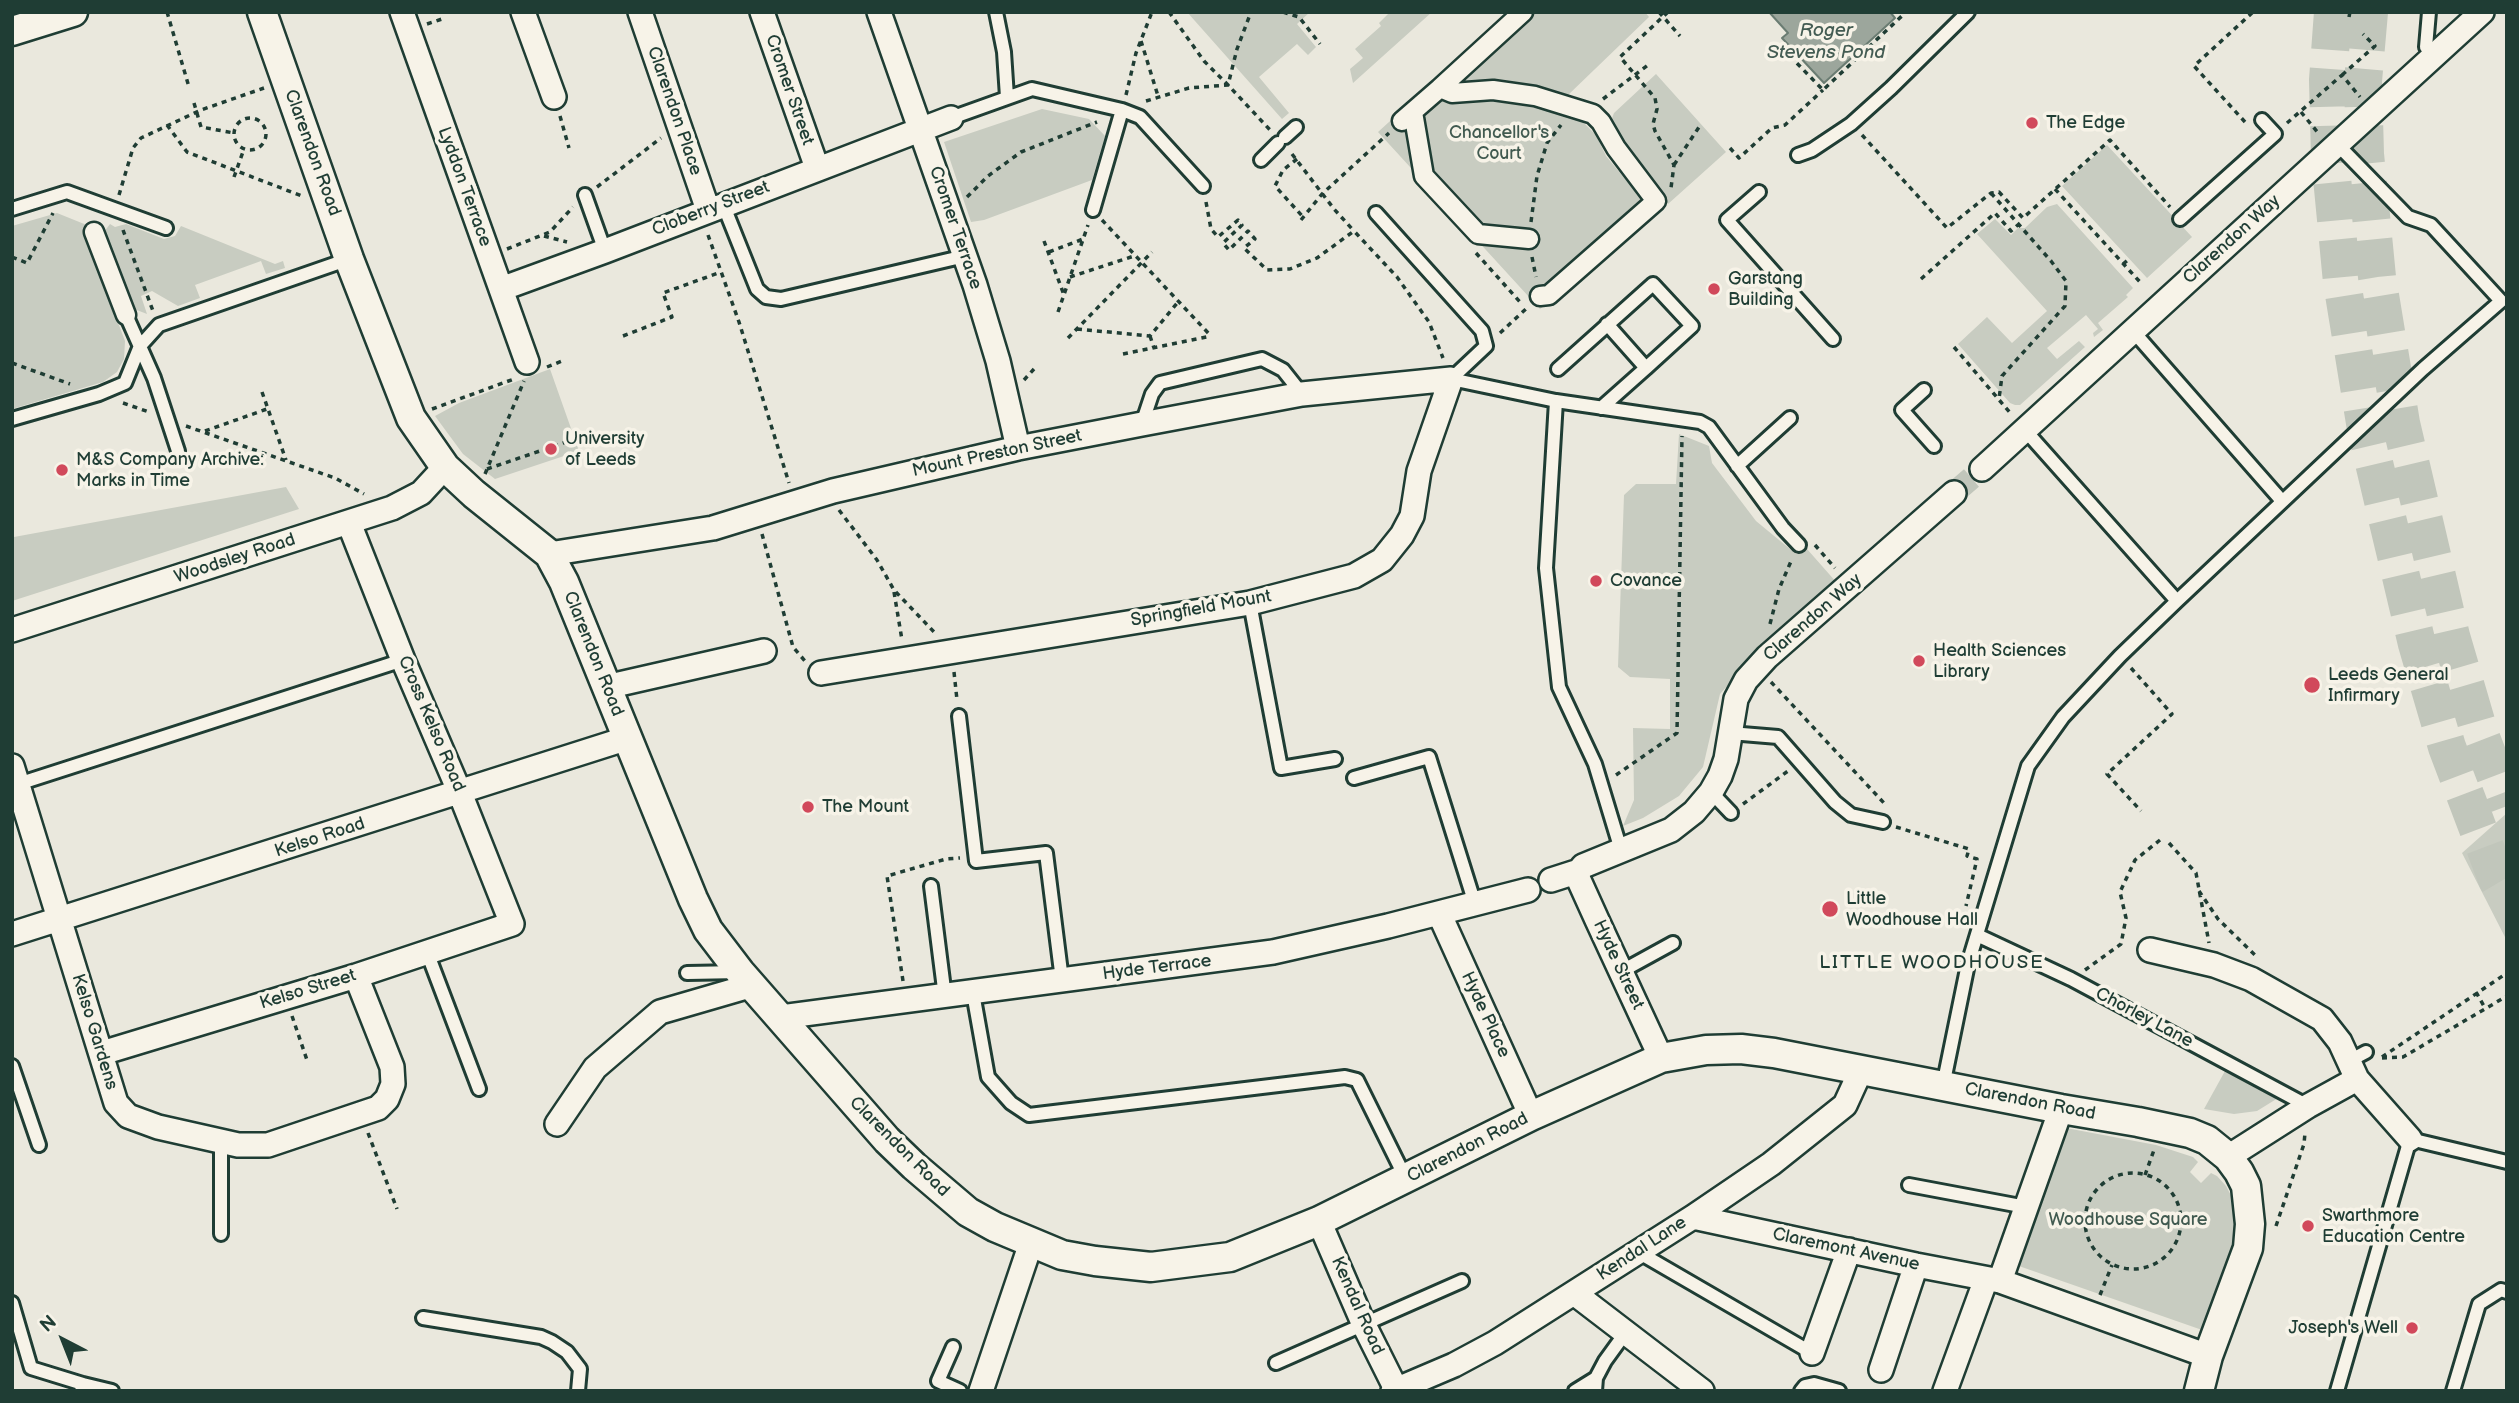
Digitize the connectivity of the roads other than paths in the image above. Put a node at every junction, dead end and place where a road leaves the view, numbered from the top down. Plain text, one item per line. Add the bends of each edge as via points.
1 (73, 12) edge
2 (262, 12) edge
3 (402, 12) edge
4 (523, 12) edge
5 (640, 12) edge
6 (762, 12) edge
7 (879, 12) edge
8 (996, 12) edge
9 (1523, 12) edge
10 (1968, 12) edge
11 (2429, 12) edge
12 (2482, 12) edge
13 (12, 31) edge
14 (2434, 56) junction
15 (1440, 88) junction
16 (1007, 96) junction
17 (554, 97) road end
18 (1122, 110) junction
19 (951, 118) joint
20 (2262, 120) dead end
21 (1296, 127) dead end
22 (921, 131) junction
23 (2335, 146) junction
24 (1798, 155) dead end
25 (1261, 160) dead end
26 (817, 168) junction
27 (1203, 186) road end
28 (1759, 192) dead end
29 (585, 195) dead end
30 (12, 209) edge
31 (710, 209) junction
32 (1093, 210) road end
33 (1376, 214) dead end
34 (2180, 219) road end
35 (166, 228) dead end
36 (94, 232) dead end
37 (1529, 239) road end
38 (605, 251) junction
39 (965, 256) junction
40 (349, 259) junction
41 (501, 289) junction
42 (1540, 296) road end
43 (126, 315) joint
44 (1607, 324) junction
45 (2133, 331) junction
46 (1833, 338) dead end
47 (140, 346) junction
48 (527, 368) road end
49 (1646, 368) junction
50 (1558, 369) dead end
51 (1451, 379) junction
52 (1924, 390) dead end
53 (1302, 394) junction
54 (1556, 401) junction
55 (1601, 408) junction
56 (1790, 418) dead end
57 (12, 419) edge
58 (1142, 424) junction
59 (2024, 429) junction
60 (1934, 446) dead end
61 (1018, 449) junction
62 (178, 451) dead end
63 (1737, 466) junction
64 (445, 467) junction
65 (1982, 469) tunnel mouth
66 (1954, 493) tunnel mouth
67 (2282, 501) junction
68 (349, 523) junction
69 (1799, 545) road end
70 (549, 554) junction
71 (2177, 601) junction
72 (1250, 603) junction
73 (12, 630) edge
74 (764, 651) dead end
75 (403, 660) junction
76 (821, 673) road end
77 (606, 687) junction
78 (959, 716) road end
79 (1730, 733) junction
80 (628, 738) junction
81 (1335, 759) dead end
82 (15, 775) edge
83 (1354, 778) dead end
84 (1712, 792) junction
85 (460, 793) junction
86 (1731, 813) road end
87 (1883, 822) road end
88 (1621, 850) junction
89 (1579, 871) junction
90 (1551, 880) dead end
91 (931, 886) dead end
92 (1528, 890) dead end
93 (1475, 904) junction
94 (1438, 913) junction
95 (59, 920) junction
96 (512, 924) joint
97 (12, 934) edge
98 (1977, 936) junction
99 (1673, 943) dead end
100 (2150, 950) dead end
101 (427, 952) junction
102 (1622, 971) junction
103 (687, 973) dead end
104 (356, 976) junction
105 (746, 978) junction
106 (1062, 981) junction
107 (973, 993) junction
108 (945, 997) junction
109 (781, 1017) junction
110 (102, 1053) junction
111 (1661, 1058) junction
112 (2357, 1064) junction
113 (12, 1066) edge
114 (1861, 1070) junction
115 (1943, 1086) junction
116 (479, 1089) dead end
117 (2308, 1106) junction
118 (2061, 1109) junction
119 (1531, 1116) junction
120 (557, 1124) dead end
121 (2410, 1139) junction
122 (221, 1142) junction
123 (39, 1145) dead end
124 (2228, 1157) junction
125 (2507, 1161) edge
126 (1406, 1179) junction
127 (1909, 1185) dead end
128 (2026, 1207) junction
129 (1693, 1217) junction
130 (1319, 1221) junction
131 (220, 1234) dead end
132 (1031, 1243) junction
133 (1849, 1250) junction
134 (1638, 1252) junction
135 (1916, 1265) junction
136 (1993, 1280) junction
137 (1462, 1281) dead end
138 (2507, 1292) edge
139 (1574, 1293) junction
140 (12, 1303) edge
141 (423, 1318) dead end
142 (1364, 1325) junction
143 (1626, 1332) junction
144 (953, 1347) dead end
145 (1812, 1353) joint
146 (2208, 1356) junction
147 (1276, 1363) dead end
148 (1881, 1370) dead end
149 (1595, 1384) edge
150 (82, 1387) edge
151 (1395, 1390) edge
152 (112, 1391) edge
153 (579, 1391) edge
154 (960, 1391) edge
155 (981, 1391) edge
156 (1575, 1391) edge
157 (1702, 1391) edge
158 (1801, 1391) edge
159 (1839, 1391) edge
160 (1945, 1391) edge
161 (2199, 1391) edge
162 (2337, 1391) edge
163 (2453, 1391) edge

1 - 13 street
2 - 40 street, Clarendon Road
3 - 41 street, Lyddon Terrace
4 - 17 street
5 - 31 street, Clarendon Place
6 - 26 street, Cromer Street
7 - 22 street, Cromer Terrace
8 - 16 lane
9 - 15 street
10 - 24 lane via 1851,124
11 - 14 lane via 2426,47
12 - 14 street, Clarendon Way
14 - 23 street, Clarendon Way
15 - 37 street via 1408,116 1424,176 1478,234
15 - 42 street via 1452,93 1478,89 1523,94 1596,116 1656,201 1549,295
16 - 18 lane via 1032,89
16 - 19 lane
18 - 27 lane via 1140,117
18 - 32 lane
19 - 22 street, Cloberry Street
20 - 34 lane via 2275,134
21 - 25 lane
22 - 26 street, Cloberry Street
22 - 39 street, Cromer Terrace
23 - 45 street, Clarendon Way
23 - 67 lane via 2407,217 2431,225 2501,301
26 - 31 street, Cloberry Street
28 - 46 lane via 1727,220
29 - 38 lane
30 - 35 lane via 67,192
31 - 38 street, Cloberry Street
31 - 39 lane via 766,297 780,299
33 - 51 lane via 1482,331 1486,346
36 - 43 street
38 - 41 street, Cloberry Street
39 - 61 street, Cromer Terrace via 998,361
40 - 47 lane via 159,325
40 - 64 street, Clarendon Road via 411,418
41 - 48 street, Lyddon Terrace
43 - 47 lane
44 - 49 lane
44 - 49 lane via 1653,284 1692,326
44 - 50 lane
45 - 59 street, Clarendon Way
45 - 67 lane via 2212,427
47 - 57 lane via 125,383
47 - 62 lane
49 - 55 lane
51 - 53 street, Mount Preston Street
51 - 54 lane
51 - 72 street, Springfield Mount via 1422,460 1412,516 1382,560 1354,576
52 - 60 lane via 1902,410
53 - 58 street, Mount Preston Street
53 - 58 lane via 1283,370 1262,359 1160,383
54 - 55 lane
54 - 88 lane via 1546,569 1559,687 1595,764
55 - 63 lane via 1700,422 1709,427
56 - 63 lane
58 - 61 street, Mount Preston Street
59 - 65 street, Clarendon Way
59 - 71 lane
61 - 70 street, Mount Preston Street via 833,491 713,528
63 - 69 lane
64 - 68 street, Woodsley Road via 421,493
64 - 70 street, Clarendon Road
66 - 79 street, Clarendon Way via 1746,680 1736,699
67 - 71 lane
68 - 73 street, Woodsley Road
68 - 75 street, Cross Kelso Road
70 - 77 street, Clarendon Road
71 - 98 lane via 2092,684 2028,766
72 - 76 street, Springfield Mount
72 - 81 lane via 1281,768
74 - 77 street
75 - 82 lane
75 - 85 street, Cross Kelso Road
77 - 80 street, Clarendon Road
78 - 106 lane via 976,861 1046,853
79 - 84 street via 1726,759
79 - 87 lane via 1778,737 1851,815
80 - 85 street, Kelso Road
80 - 105 street, Clarendon Road via 708,930
82 - 95 street, Kelso Gardens
83 - 93 lane via 1429,757
84 - 86 lane
84 - 88 street via 1671,830
85 - 95 street, Kelso Road
85 - 96 street, Cross Kelso Road
88 - 89 street
89 - 90 street
89 - 102 street, Hyde Street via 1578,878
91 - 108 lane
92 - 93 street, Hyde Terrace
93 - 94 street, Hyde Terrace
94 - 106 street, Hyde Terrace via 1273,952
94 - 119 street, Hyde Place
95 - 97 street, Kelso Road
95 - 110 street, Kelso Gardens
96 - 101 street, Kelso Street
98 - 115 lane
98 - 117 lane, Chorley Lane via 2071,979
99 - 102 lane
100 - 112 street via 2251,979 2322,1019
101 - 104 street, Kelso Street
101 - 116 lane
102 - 111 street, Hyde Street
103 - 105 lane
104 - 110 street, Kelso Street
104 - 122 street, Kelso Gardens via 392,1067 393,1084 387,1099 379,1108 268,1145
105 - 109 street, Clarendon Road
105 - 120 street via 660,1012 595,1068
106 - 107 street, Hyde Terrace
107 - 108 street, Hyde Terrace
107 - 126 lane via 988,1077 1029,1115 1345,1077 1357,1080
108 - 109 street, Hyde Terrace
109 - 132 street, Clarendon Road via 914,1167 968,1212
110 - 122 street, Kelso Gardens via 116,1103 128,1116
111 - 114 street, Clarendon Road via 1741,1049
111 - 119 street, Clarendon Road
112 - 117 street
112 - 121 street
113 - 123 lane
114 - 115 street, Clarendon Road
114 - 129 street, Kendal Lane via 1845,1105
115 - 118 street, Clarendon Road
117 - 124 street
118 - 124 street, Clarendon Road via 2190,1133
118 - 128 street
119 - 126 street, Clarendon Road
121 - 125 lane
121 - 162 lane
122 - 131 lane
124 - 146 street via 2246,1186 2248,1248
126 - 130 street, Clarendon Road
127 - 128 lane
128 - 136 street
129 - 133 street, Claremont Avenue
129 - 134 street, Kendal Lane
130 - 132 street, Clarendon Road via 1230,1257 1151,1267 1062,1255
130 - 142 street, Kendal Road
132 - 155 street
133 - 135 street, Claremont Avenue
133 - 145 street
134 - 139 street, Kendal Lane
134 - 145 lane
135 - 136 street, Claremont Avenue
135 - 148 street
136 - 146 street
136 - 160 street
137 - 142 lane
138 - 163 lane via 2501,1290 2479,1304
139 - 143 street
139 - 151 street, Kendal Lane via 1495,1343
140 - 150 lane via 31,1368
141 - 153 lane via 552,1342 576,1361
142 - 147 lane
142 - 151 street, Kendal Road
143 - 149 lane
143 - 157 street
144 - 154 lane via 938,1381
146 - 161 street
149 - 156 lane
150 - 152 lane
158 - 159 lane via 1814,1384

